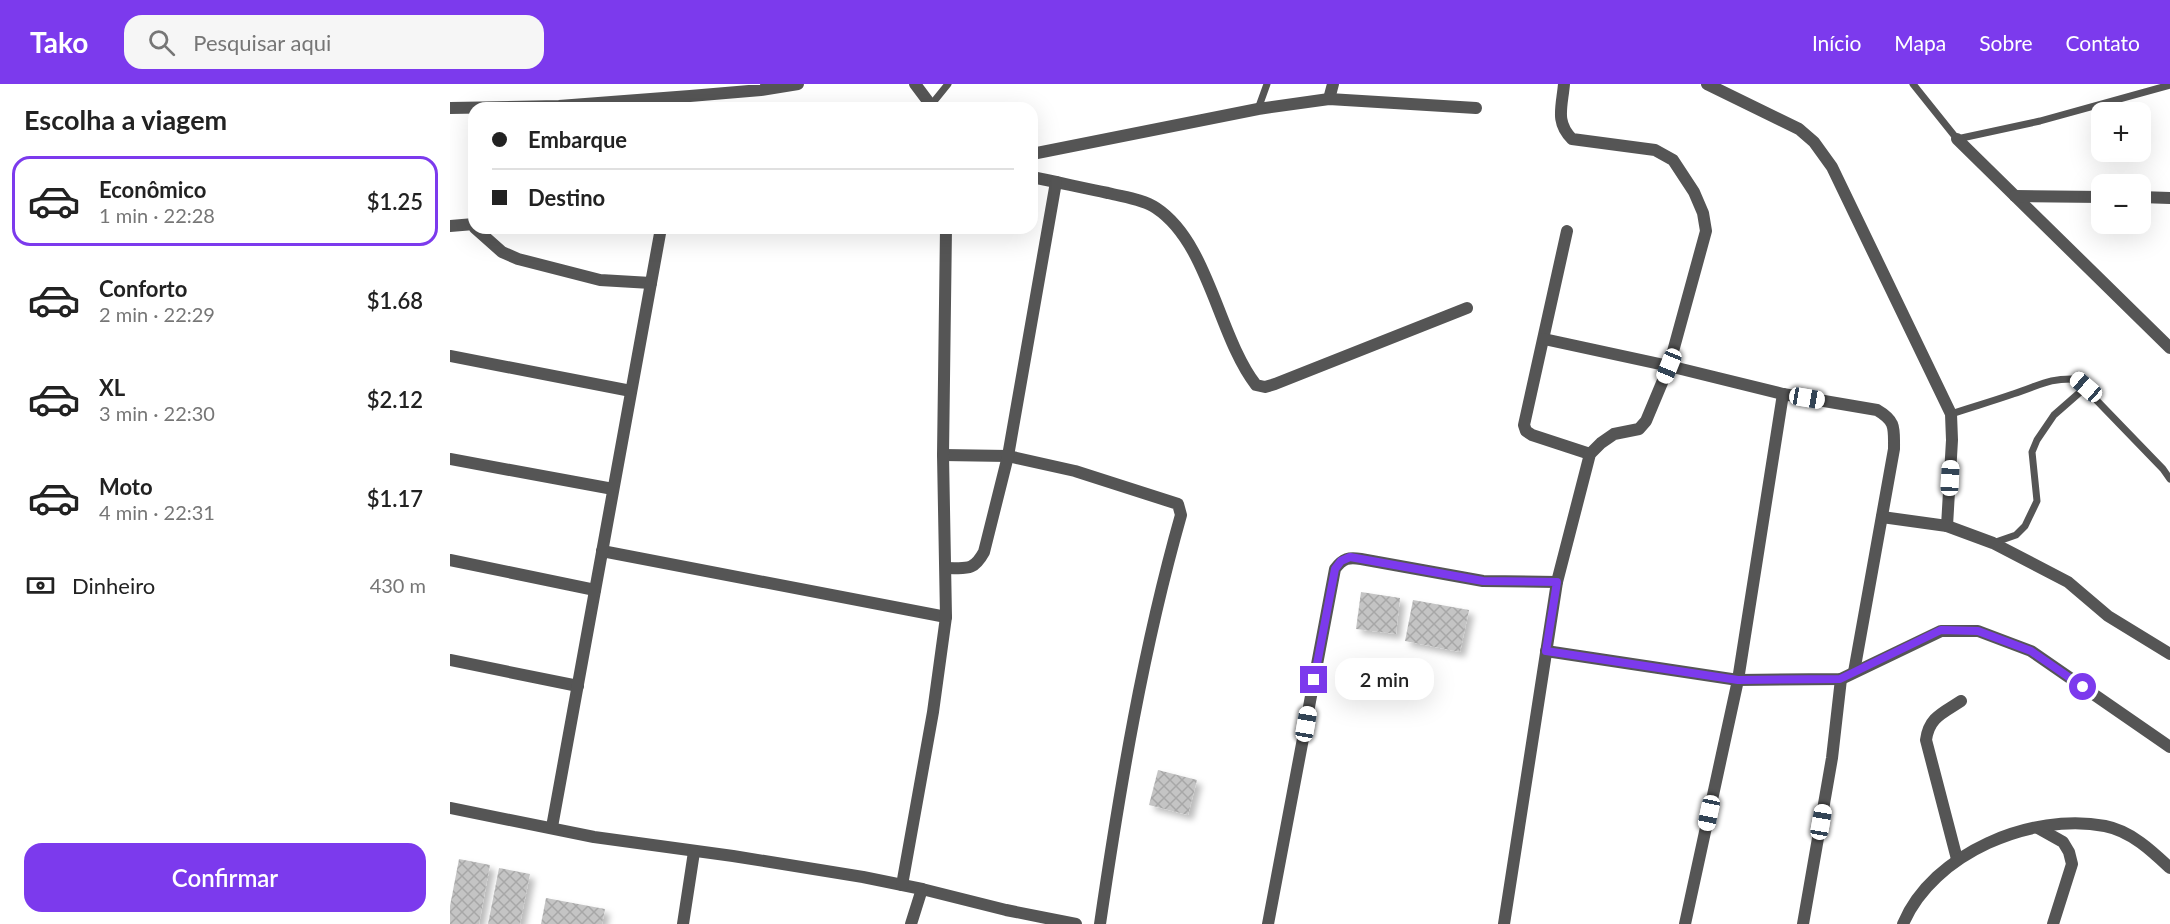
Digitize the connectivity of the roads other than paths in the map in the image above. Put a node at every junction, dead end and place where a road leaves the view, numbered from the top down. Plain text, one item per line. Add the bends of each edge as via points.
1 (798, 84) edge
2 (915, 84) edge
3 (948, 84) edge
4 (1267, 84) edge
5 (1333, 84) edge
6 (1564, 84) edge
7 (1707, 84) edge
8 (1913, 84) edge
9 (2170, 85) edge
10 (1329, 99) junction
11 (627, 102) edge
12 (928, 102) edge
13 (935, 102) edge
14 (450, 108) edge
15 (468, 108) edge
16 (1476, 108) dead end
17 (1258, 109) junction
18 (1957, 139) junction
19 (1038, 153) edge
20 (1038, 178) edge
21 (1056, 182) junction
22 (2015, 196) junction
23 (2091, 197) edge
24 (2151, 197) edge
25 (2170, 198) edge
26 (450, 226) edge
27 (468, 226) edge
28 (1567, 231) dead end
29 (482, 234) edge
30 (660, 234) edge
31 (946, 234) edge
32 (651, 283) junction
33 (1467, 308) dead end
34 (1544, 339) junction
35 (2170, 348) edge
36 (450, 356) edge
37 (1669, 366) junction
38 (2086, 387) junction
39 (631, 391) junction
40 (1783, 394) junction
41 (1951, 414) junction
42 (943, 454) junction
43 (1590, 454) junction
44 (1008, 456) junction
45 (450, 459) edge
46 (2170, 479) edge
47 (614, 489) junction
48 (1882, 516) junction
49 (1947, 526) junction
50 (1993, 543) junction
51 (602, 551) junction
52 (450, 560) edge
53 (946, 568) junction
54 (1557, 582) junction
55 (596, 590) junction
56 (946, 617) junction
57 (1546, 651) junction
58 (2170, 654) edge
59 (450, 660) edge
60 (1854, 672) junction
61 (1840, 679) junction
62 (1738, 680) junction
63 (578, 686) junction
64 (1961, 701) dead end
65 (2170, 747) edge
66 (450, 808) edge
67 (552, 827) junction
68 (2038, 828) junction
69 (694, 852) junction
70 (1957, 859) junction
71 (2170, 868) edge
72 (902, 885) junction
73 (922, 889) junction
74 (683, 924) edge
75 (911, 924) edge
76 (1076, 924) edge
77 (1100, 924) edge
78 (1268, 924) edge
79 (1504, 924) edge
80 (1684, 924) edge
81 (1803, 924) edge
82 (1903, 924) edge
83 (2053, 924) edge

1 - 11 street
2 - 12 street
3 - 13 lane
4 - 17 lane
5 - 10 street
6 - 37 street via 1561,124 1572,139 1655,150 1673,160 1703,213 1706,231
7 - 41 street via 1799,129 1814,141 1832,167
8 - 18 lane
9 - 18 lane
10 - 16 street
10 - 17 street
14 - 15 street
17 - 19 street
18 - 22 street
20 - 21 street
21 - 33 street via 1132,198 1155,207 1171,221 1189,245 1256,385 1275,384
21 - 44 street
22 - 23 street
22 - 35 street
24 - 25 street
26 - 27 street
28 - 34 street
29 - 32 street via 496,248 518,259 600,280
30 - 32 street
31 - 42 street
32 - 39 street
34 - 37 street
34 - 43 street via 1524,425 1526,431
36 - 39 street
37 - 40 street
37 - 43 street via 1639,429 1614,434
38 - 41 lane via 2076,379 2057,378
38 - 46 lane
38 - 50 lane via 2054,415 2037,440 2032,453 2037,501 2025,526 2016,535
39 - 47 street
40 - 48 street via 1877,410 1889,417 1894,429 1894,449
40 - 62 street
41 - 49 street
42 - 44 street
42 - 53 street
43 - 54 street
44 - 53 street via 978,564
44 - 77 street via 1075,471 1178,504 1180,509 1134,719
45 - 47 street
47 - 51 street
48 - 49 street
48 - 60 street
49 - 50 street
50 - 58 street via 2068,582 2108,616
51 - 55 street
51 - 56 street
52 - 55 street
53 - 56 street
54 - 57 street
54 - 78 street via 1483,581 1350,557 1341,561 1335,569
55 - 63 street
56 - 72 street
57 - 62 street
57 - 79 street
59 - 63 street
60 - 61 street
60 - 65 street via 1941,630 1978,631 2031,651
61 - 62 street
61 - 81 street via 1832,758
62 - 80 street
63 - 67 street
64 - 70 street via 1935,718 1928,727 1926,740
66 - 67 street
67 - 69 street
68 - 70 street via 1995,838
68 - 71 street via 2073,823 2107,826 2132,836
68 - 83 street via 2063,842 2072,864
69 - 72 street
69 - 74 street
70 - 82 street via 1932,882
72 - 73 street
73 - 75 street
73 - 76 street

